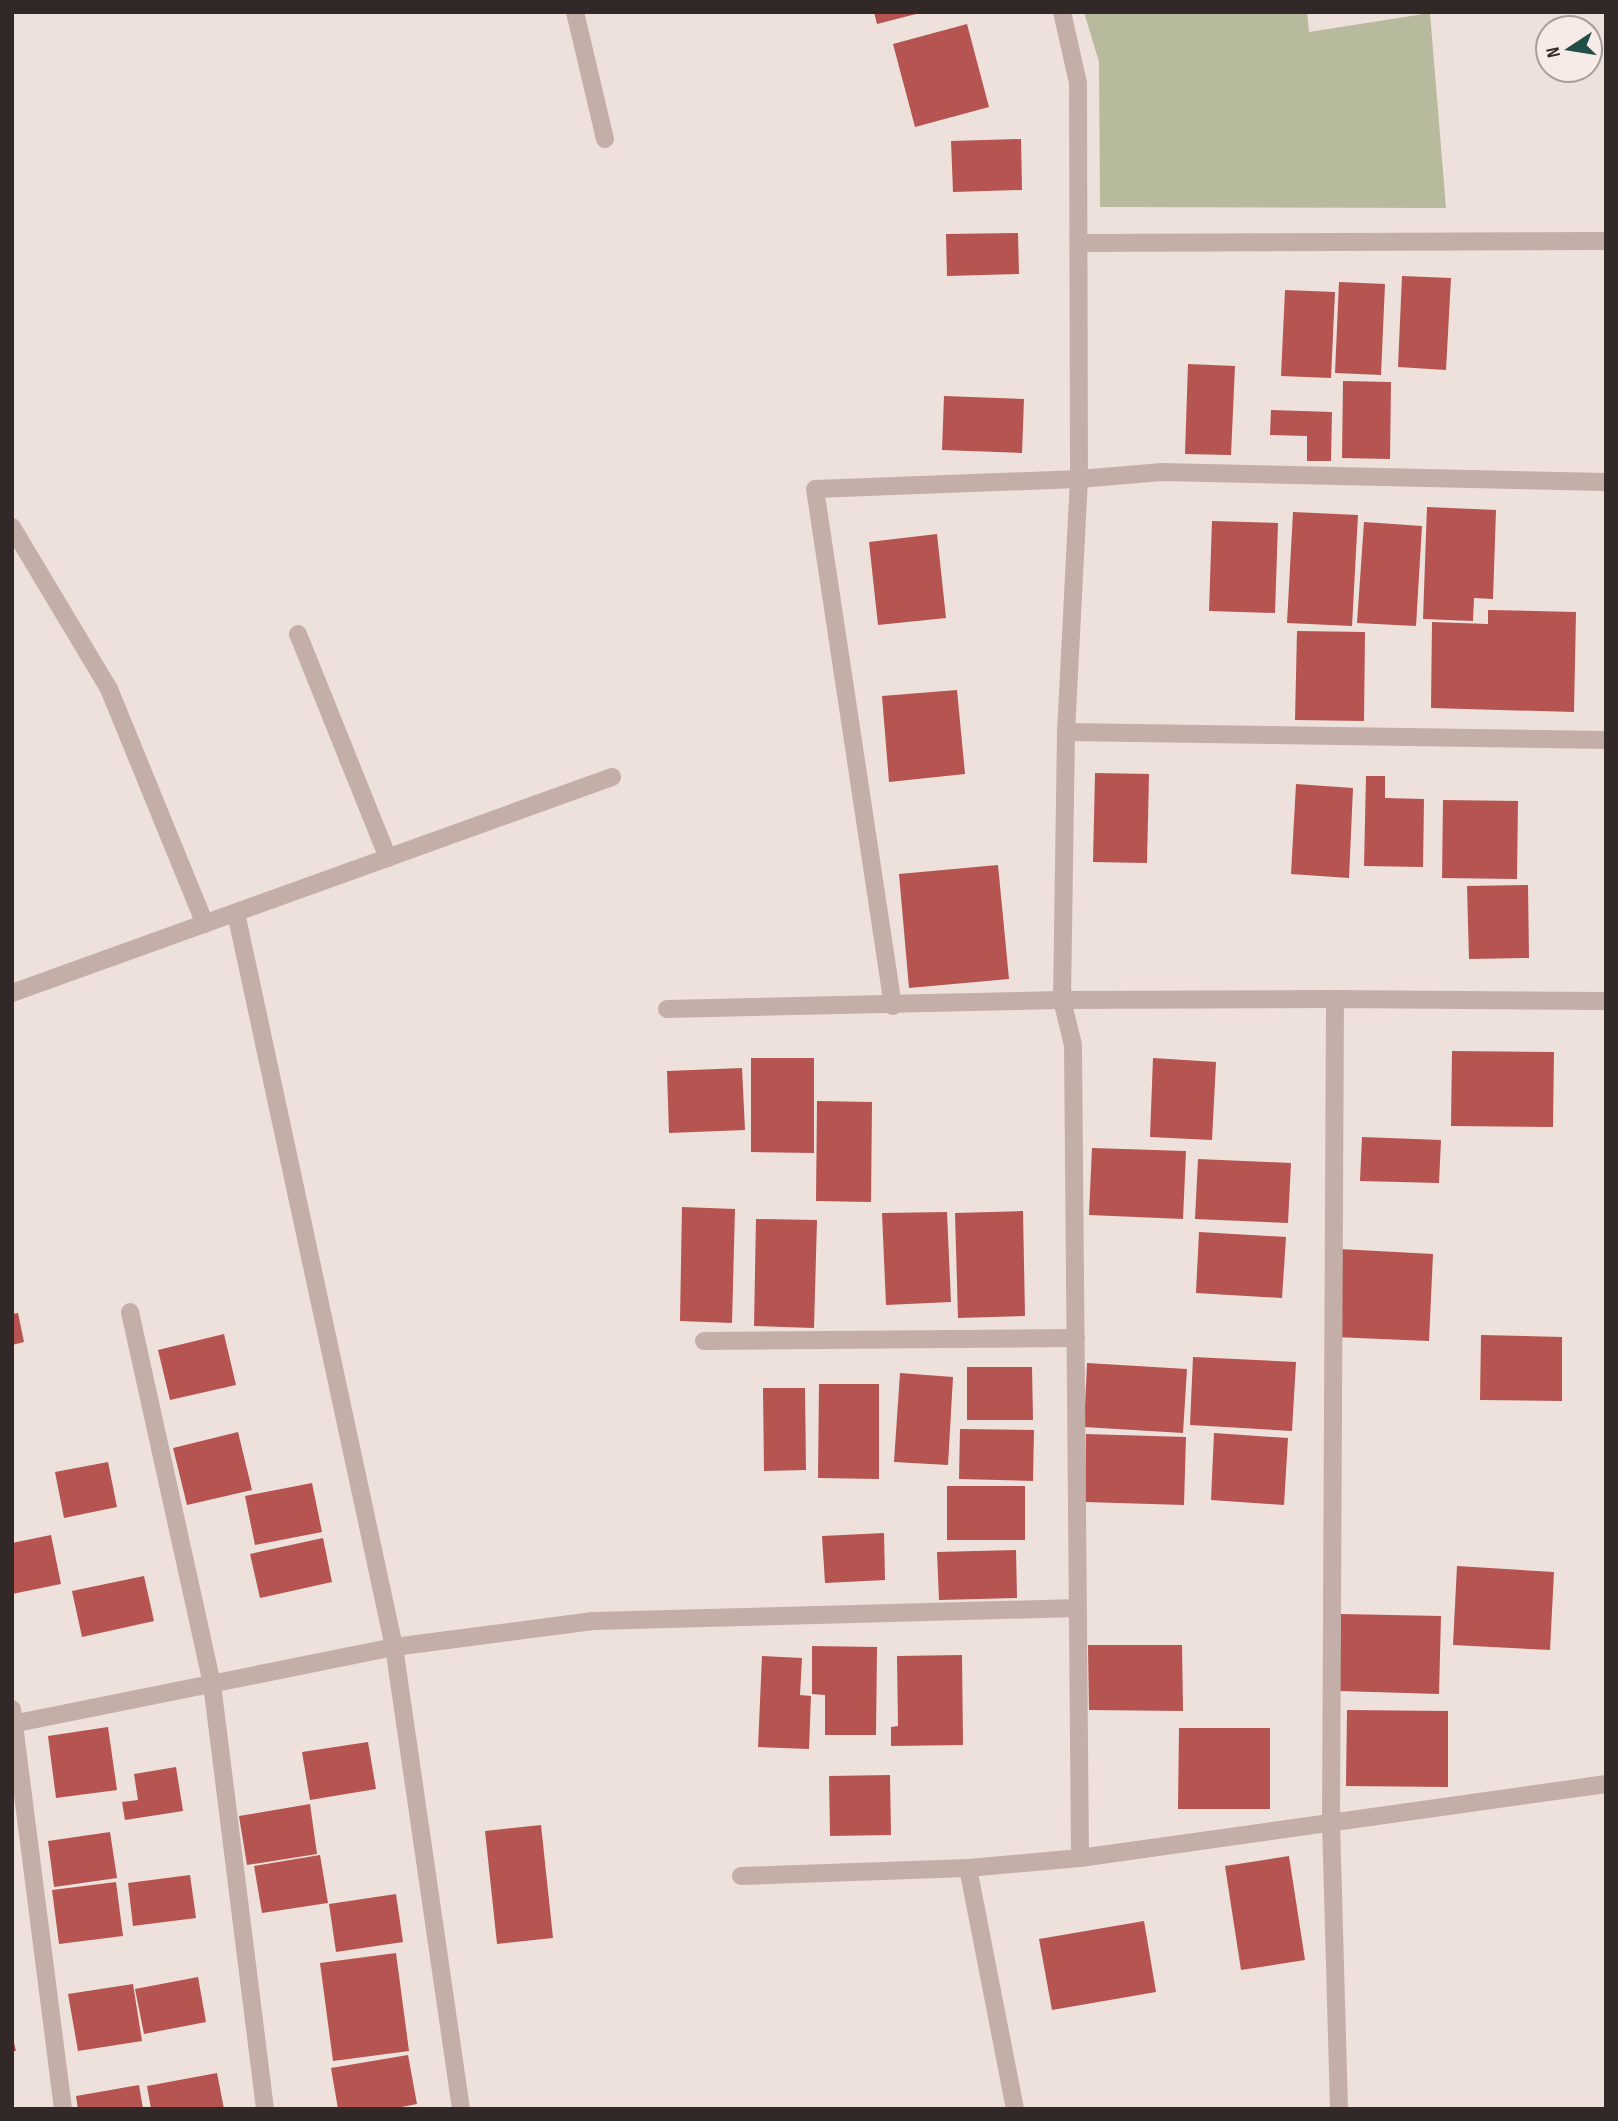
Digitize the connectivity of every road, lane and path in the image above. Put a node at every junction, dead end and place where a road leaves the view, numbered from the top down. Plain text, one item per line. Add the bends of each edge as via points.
1 (575, 12) edge
2 (1062, 12) edge
3 (605, 139) dead end
4 (1606, 241) edge
5 (1079, 243) junction
6 (1079, 479) junction
7 (1606, 482) edge
8 (12, 527) edge
9 (298, 635) dead end
10 (1066, 732) junction
11 (1606, 740) edge
12 (612, 777) dead end
13 (388, 858) junction
14 (236, 913) junction
15 (205, 924) junction
16 (12, 993) edge
17 (1335, 999) junction
18 (1062, 1000) junction
19 (1606, 1001) edge
20 (893, 1006) junction
21 (667, 1009) dead end
22 (130, 1312) dead end
23 (1076, 1338) junction
24 (704, 1341) dead end
25 (1078, 1608) junction
26 (394, 1647) junction
27 (212, 1684) junction
28 (13, 1719) edge
29 (1606, 1784) edge
30 (1331, 1822) junction
31 (1080, 1858) junction
32 (968, 1868) junction
33 (741, 1875) dead end
34 (63, 2109) edge
35 (265, 2109) edge
36 (461, 2109) edge
37 (1015, 2109) edge
38 (1339, 2109) edge

1 - 3 street
2 - 5 street via 1078,83
4 - 5 street
5 - 6 street
6 - 7 street via 1162,472
6 - 10 street
6 - 20 street via 815,489
8 - 15 street via 109,689
9 - 13 street
10 - 11 street
10 - 18 street
12 - 13 street
13 - 14 street
14 - 15 street
14 - 26 street
15 - 16 street
17 - 18 street
17 - 19 street
17 - 30 street
18 - 20 street
18 - 23 street via 1073,1045
20 - 21 street
22 - 27 street
23 - 24 street
23 - 25 street
25 - 26 street via 593,1621
25 - 31 street
26 - 27 street
26 - 36 street
27 - 28 street
27 - 35 street
28 - 34 street
29 - 30 street
30 - 31 street
30 - 38 street
31 - 32 street
32 - 33 street
32 - 37 street

